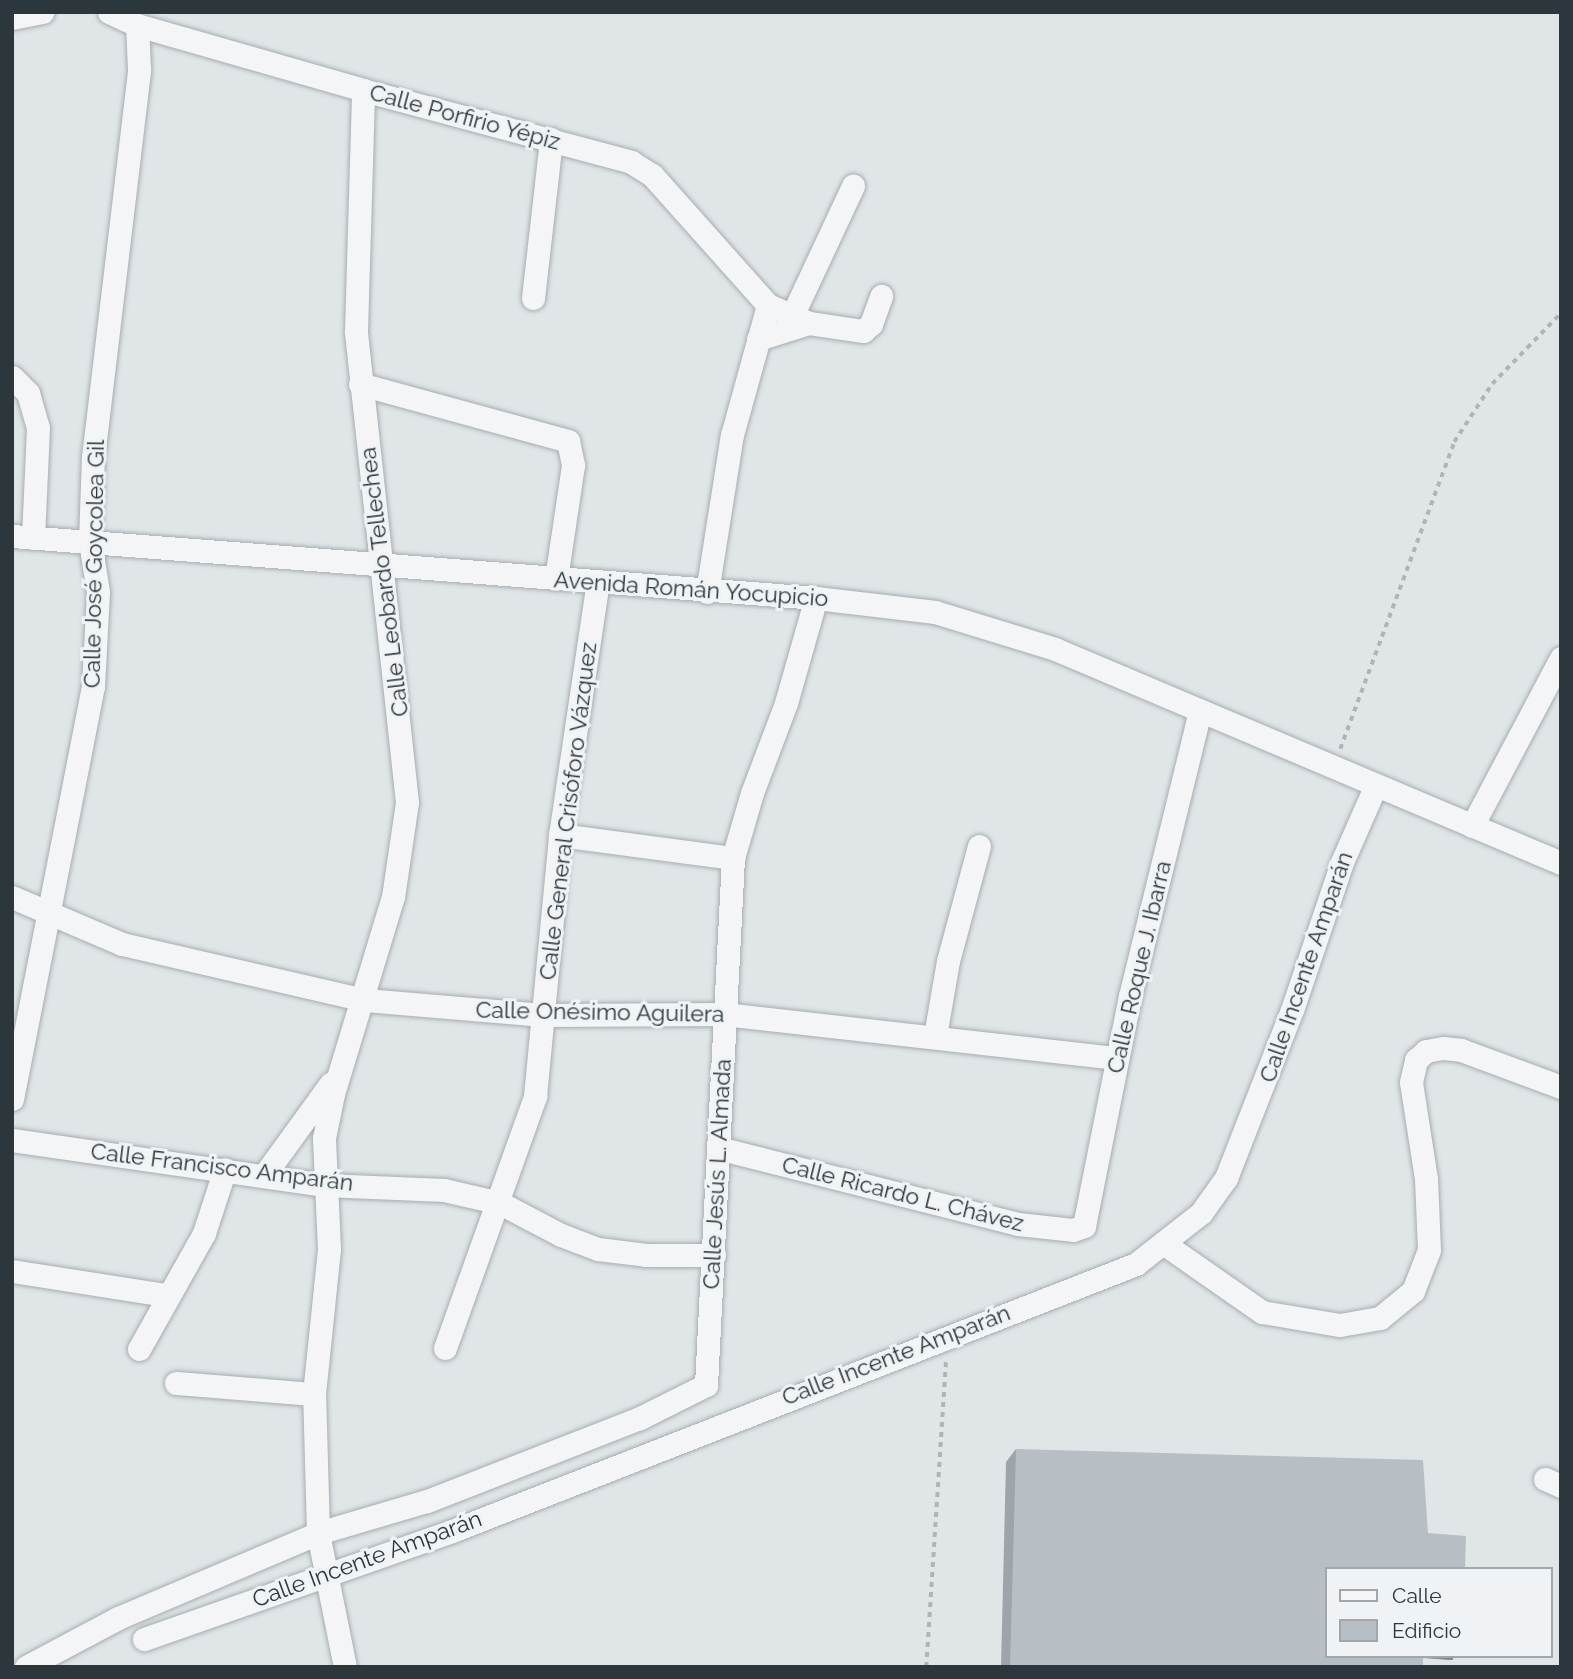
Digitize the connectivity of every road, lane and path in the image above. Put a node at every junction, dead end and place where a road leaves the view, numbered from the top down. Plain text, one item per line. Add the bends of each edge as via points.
1 (42, 12) edge
2 (110, 12) edge
3 (12, 18) edge
4 (137, 24) junction
5 (363, 90) junction
6 (551, 139) junction
7 (853, 186) dead end
8 (881, 296) dead end
9 (533, 299) dead end
10 (768, 305) junction
11 (1561, 313) edge
12 (800, 319) junction
13 (758, 339) junction
14 (12, 377) edge
15 (360, 384) junction
16 (23, 537) edge
17 (90, 541) junction
18 (380, 565) junction
19 (556, 579) junction
20 (598, 582) junction
21 (707, 592) junction
22 (816, 598) junction
23 (1561, 658) edge
24 (1200, 712) junction
25 (1337, 769) junction
26 (1372, 784) junction
27 (1472, 826) junction
28 (560, 835) junction
29 (979, 846) dead end
30 (733, 858) junction
31 (1561, 863) edge
32 (12, 897) edge
33 (51, 915) junction
34 (365, 1000) junction
35 (724, 1014) junction
36 (543, 1015) junction
37 (935, 1036) junction
38 (1117, 1058) junction
39 (342, 1066) junction
40 (1561, 1087) edge
41 (12, 1099) edge
42 (12, 1140) edge
43 (718, 1148) junction
44 (225, 1169) junction
45 (265, 1174) junction
46 (325, 1185) junction
47 (500, 1202) junction
48 (1087, 1223) joint
49 (1163, 1243) junction
50 (714, 1255) junction
51 (12, 1272) edge
52 (166, 1295) junction
53 (947, 1335) junction
54 (444, 1348) dead end
55 (139, 1349) dead end
56 (176, 1383) dead end
57 (314, 1394) junction
58 (321, 1554) junction
59 (144, 1639) dead end
60 (26, 1667) edge
61 (345, 1667) edge
62 (926, 1667) edge

1 - 3 street
2 - 4 street, Calle Porfirio Yépiz
4 - 5 street, Calle Porfirio Yépiz
4 - 17 street, Calle José Goycolea Gil via 139,69 105,332
5 - 6 street, Calle Porfirio Yépiz
5 - 15 street, Calle Leobardo Tellechea via 355,285
6 - 9 street
6 - 10 street, Calle Porfirio Yépiz via 641,167
7 - 12 street
8 - 12 street via 871,324 863,331
10 - 12 street
10 - 13 street
11 - 25 path via 1492,384 1454,442
12 - 13 street
13 - 21 street via 732,435
14 - 16 street via 28,393 38,428
15 - 18 street, Calle Leobardo Tellechea
15 - 19 street via 568,441 573,465
16 - 17 street, Avenida Román Yocupicio
17 - 18 street, Avenida Román Yocupicio
17 - 33 street, Calle José Goycolea Gil via 98,592 93,687
18 - 19 street, Avenida Román Yocupicio
18 - 34 street, Calle Leobardo Tellechea via 407,802 397,878
19 - 20 street, Avenida Román Yocupicio
20 - 21 street, Avenida Román Yocupicio
20 - 28 street, Calle General Crisóforo Vázquez
21 - 22 street, Avenida Román Yocupicio
22 - 24 street, Avenida Román Yocupicio via 935,612 999,629
22 - 30 street, Calle Jesús L. Almada
23 - 27 street
24 - 25 street, Avenida Román Yocupicio
24 - 38 street, Calle Roque J. Ibarra
25 - 26 street, Avenida Román Yocupicio
26 - 27 street, Avenida Román Yocupicio
26 - 49 street, Calle Incente Amparán via 1293,1010 1226,1178 1201,1213
27 - 31 street, Avenida Román Yocupicio
28 - 30 street
28 - 36 street, Calle General Crisóforo Vázquez
29 - 37 street via 948,961
30 - 35 street, Calle Jesús L. Almada
32 - 33 street, Calle Onésimo Aguilera
33 - 34 street, Calle Onésimo Aguilera via 122,944
33 - 41 street, Calle José Goycolea Gil
34 - 36 street, Calle Onésimo Aguilera
34 - 39 street, Calle Leobardo Tellechea
35 - 36 street, Calle Onésimo Aguilera
35 - 37 street, Calle Onésimo Aguilera
35 - 43 street, Calle Jesús L. Almada
36 - 47 street, Calle General Crisóforo Vázquez via 535,1096
37 - 38 street, Calle Onésimo Aguilera
38 - 48 street, Calle Roque J. Ibarra
39 - 45 street, Calle Leobardo Tellechea
39 - 46 street, Calle Leobardo Tellechea via 324,1138
40 - 49 street via 1461,1051 1426,1051 1416,1060 1411,1082 1426,1180 1429,1250 1413,1291 1400,1307 1380,1318 1328,1325 1262,1312
42 - 44 street, Calle Francisco Amparán
43 - 48 street, Calle Ricardo L. Chávez via 1018,1224 1073,1230
43 - 50 street, Calle Jesús L. Almada
44 - 45 street, Calle Francisco Amparán
44 - 52 street via 204,1233
45 - 46 street, Calle Francisco Amparán
46 - 47 street, Calle Francisco Amparán via 420,1187
46 - 57 street, Calle Leobardo Tellechea via 328,1271
47 - 50 street, Calle Francisco Amparán via 598,1249 646,1255
47 - 54 street, Calle General Crisóforo Vázquez
49 - 53 street, Calle Incente Amparán via 1136,1264
50 - 58 street, Calle Jesús L. Almada via 706,1385 640,1418 427,1501
51 - 52 street
52 - 55 street
53 - 58 street, Calle Incente Amparán via 452,1531
53 - 62 path
56 - 57 street
57 - 58 street, Calle Leobardo Tellechea
58 - 59 street, Calle Incente Amparán
58 - 60 street via 118,1618
58 - 61 street, Calle Leobardo Tellechea

